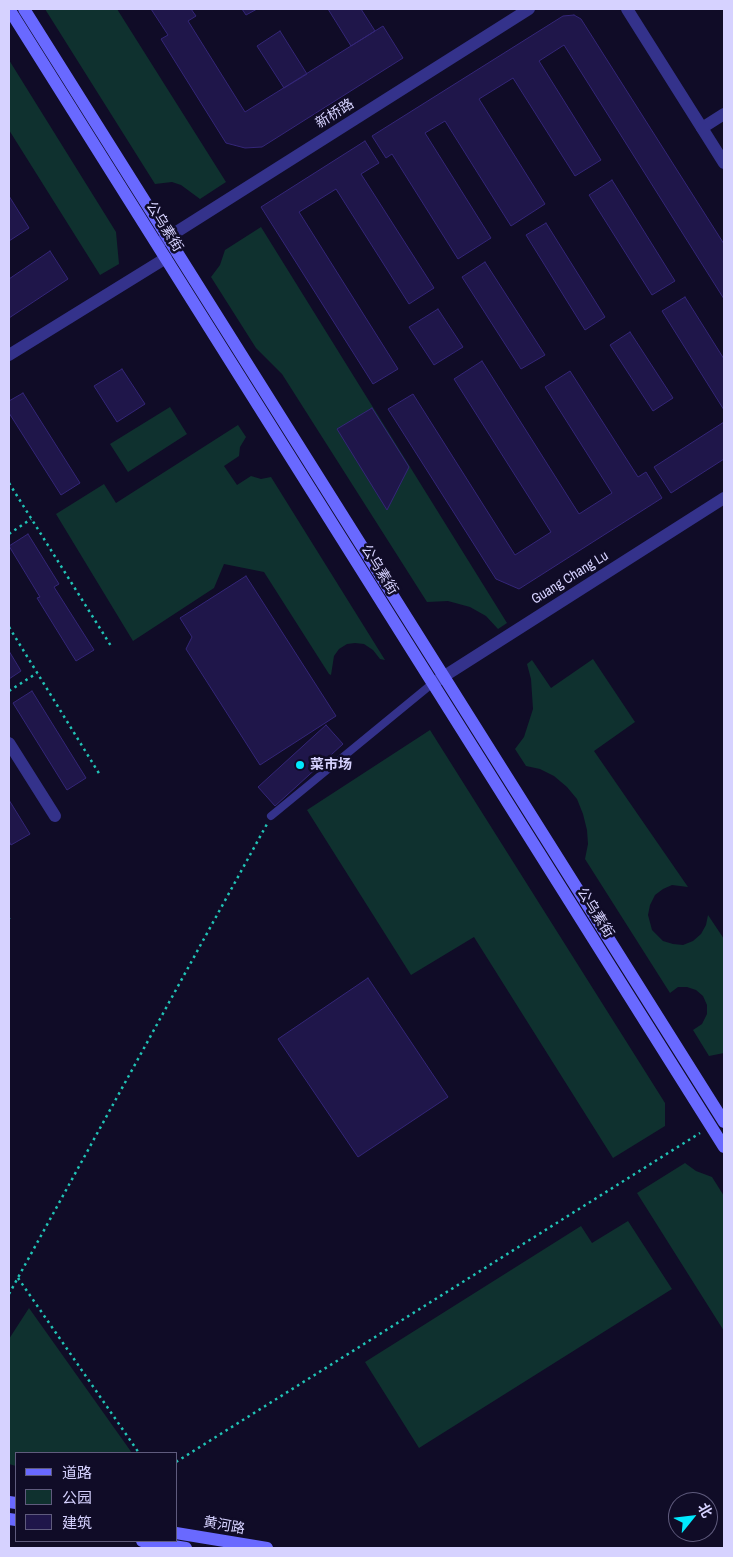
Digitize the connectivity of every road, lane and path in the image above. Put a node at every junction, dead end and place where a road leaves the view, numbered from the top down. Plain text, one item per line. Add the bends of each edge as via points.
1 (9, 9) edge
2 (24, 9) edge
3 (529, 9) edge
4 (627, 9) edge
5 (724, 114) edge
6 (702, 128) junction
7 (724, 163) edge
8 (162, 241) junction
9 (166, 258) junction
10 (9, 355) edge
11 (9, 483) edge
12 (724, 498) edge
13 (31, 519) junction
14 (9, 534) edge
15 (9, 627) edge
16 (111, 646) dead end
17 (37, 673) junction
18 (438, 680) junction
19 (9, 692) edge
20 (9, 743) edge
21 (100, 775) dead end
22 (55, 816) dead end
23 (272, 816) joint
24 (724, 1119) edge
25 (711, 1126) junction
26 (724, 1147) edge
27 (18, 1278) junction
28 (9, 1294) edge
29 (138, 1452) edge
30 (178, 1461) edge
31 (178, 1533) edge
32 (190, 1535) junction
33 (148, 1542) edge
34 (220, 1544) edge
35 (187, 1548) edge
36 (268, 1548) edge

1 - 8 main road, 公乌素街
2 - 8 main road, 公乌素街
3 - 8 street, 新桥路
4 - 6 street
5 - 6 street
6 - 7 street
8 - 9 main road, 公乌素街
8 - 18 main road, 公乌素街
9 - 10 street
9 - 18 main road, 公乌素街
11 - 13 path
12 - 18 street, Guang Chang Lu
13 - 14 path
13 - 16 path
15 - 17 path
17 - 19 path
17 - 21 path
18 - 23 lane
18 - 24 main road, 公乌素街
18 - 25 main road, 公乌素街
20 - 22 street
23 - 27 path
24 - 25 street
25 - 26 main road, 公乌素街
25 - 30 path
27 - 28 path
27 - 29 path
31 - 32 main road, 黄河路
32 - 34 main road, 黄河路
32 - 35 street
33 - 35 main road
34 - 36 main road, 黄河路

